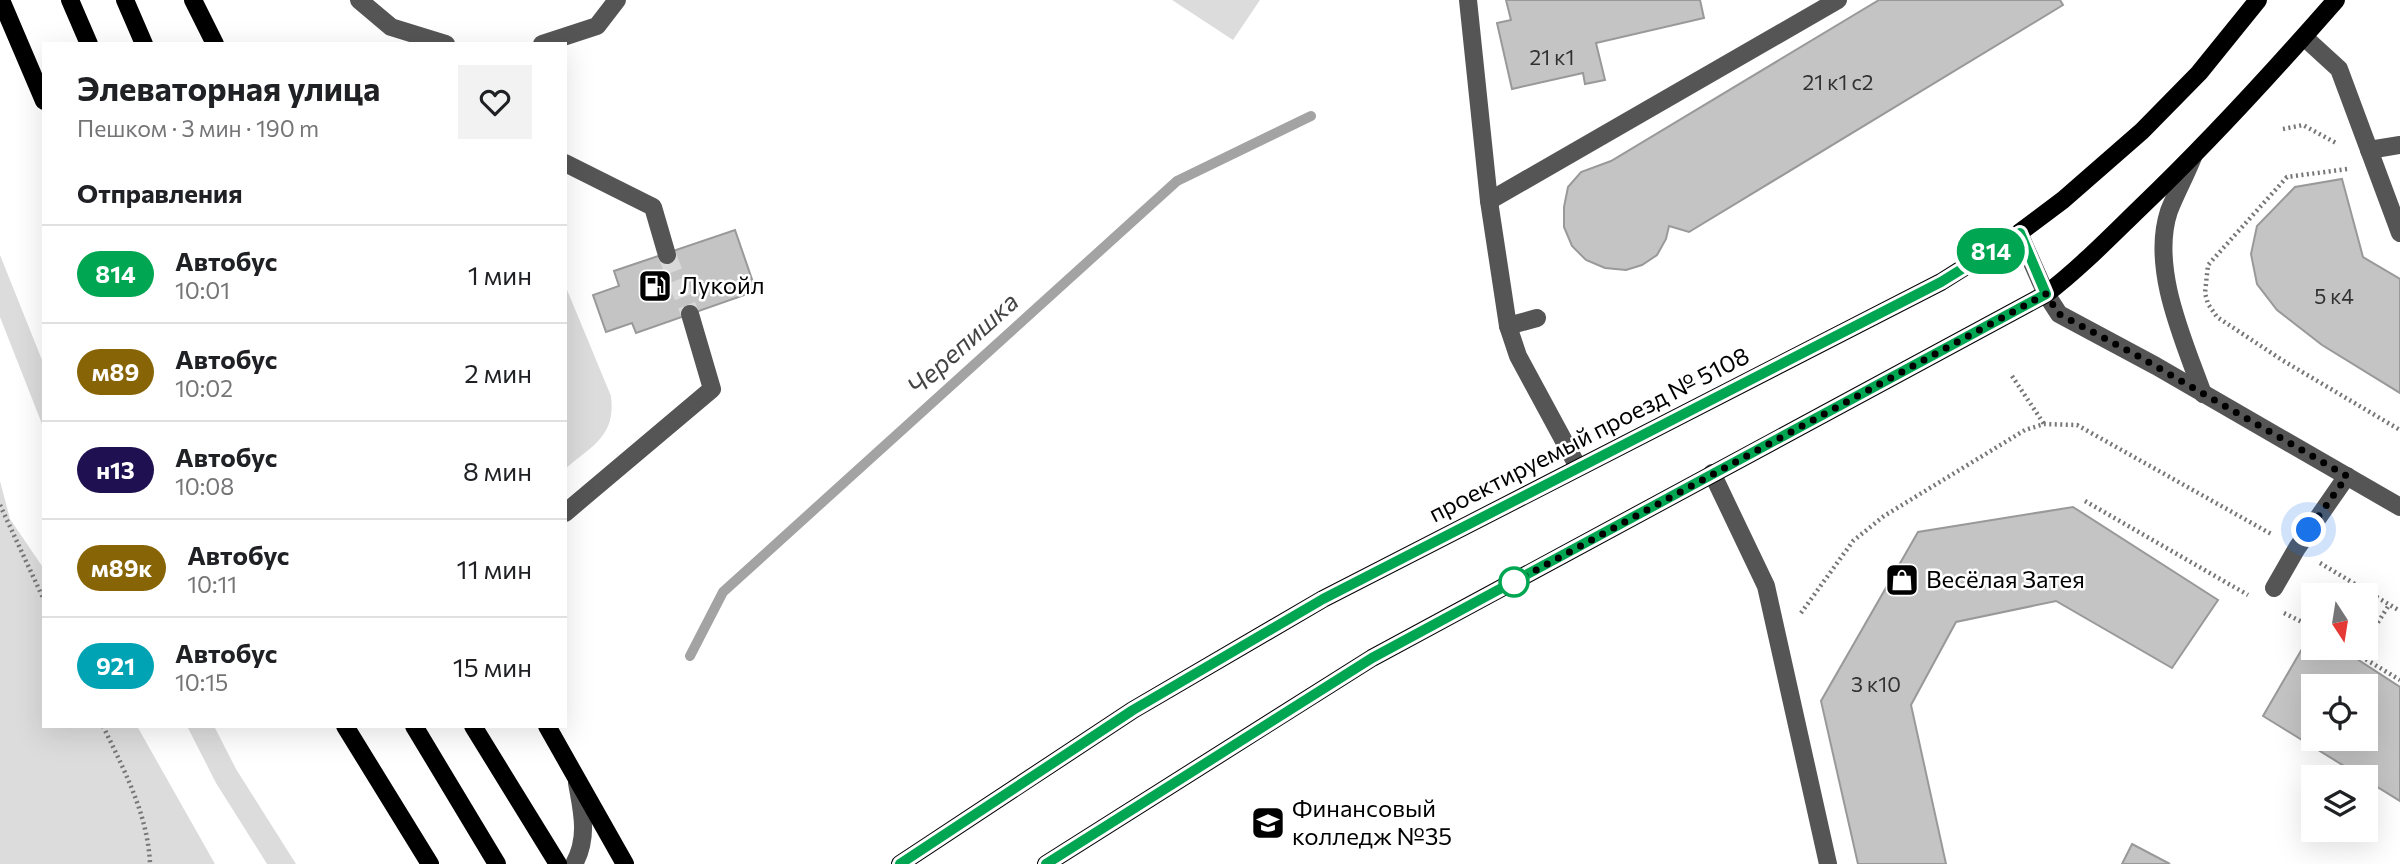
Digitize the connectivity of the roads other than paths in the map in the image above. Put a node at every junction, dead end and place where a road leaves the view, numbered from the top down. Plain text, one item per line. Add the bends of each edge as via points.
1 (1, 0) edge
2 (70, 0) edge
3 (125, 0) edge
4 (194, 0) edge
5 (200, 0) edge
6 (359, 0) edge
7 (617, 0) edge
8 (1468, 0) edge
9 (1839, 0) edge
10 (2258, 0) edge
11 (2336, 0) edge
12 (205, 19) junction
13 (2304, 37) junction
14 (88, 42) edge
15 (143, 42) edge
16 (214, 42) edge
17 (440, 42) edge
18 (548, 42) edge
19 (42, 96) edge
20 (2400, 145) edge
21 (2370, 150) junction
22 (2193, 157) junction
23 (567, 164) edge
24 (1489, 201) junction
25 (2020, 233) junction
26 (2400, 233) edge
27 (667, 255) tunnel mouth
28 (2046, 294) junction
29 (690, 314) tunnel mouth
30 (1537, 318) dead end
31 (1508, 326) junction
32 (2203, 394) junction
33 (1578, 467) junction
34 (1712, 473) junction
35 (2347, 476) junction
36 (2400, 507) edge
37 (567, 511) edge
38 (2274, 588) dead end
39 (346, 728) edge
40 (474, 728) edge
41 (548, 728) edge
42 (415, 729) edge
43 (575, 776) junction
44 (425, 856) edge
45 (436, 864) edge
46 (498, 864) edge
47 (558, 864) edge
48 (574, 864) edge
49 (625, 864) edge
50 (900, 864) edge
51 (1046, 864) edge
52 (1828, 864) edge

1 - 19 main road
2 - 14 main road
3 - 15 main road
4 - 12 main road
5 - 12 street
6 - 17 street via 391,27
7 - 18 street via 597,26
8 - 24 street
9 - 24 street
10 - 25 main road, проектируемый проезд № 5108 via 2199,73 2142,131
11 - 13 main road
12 - 16 main road
13 - 21 street via 2339,69
13 - 22 main road
20 - 21 street
21 - 26 street
22 - 28 main road via 2074,273
22 - 32 street via 2169,213 2163,244 2174,313
23 - 27 street via 653,207
24 - 31 street
25 - 28 street
25 - 33 main road, проектируемый проезд № 5108 via 1941,282
28 - 32 street via 2059,314
28 - 34 main road
29 - 37 street via 712,389
30 - 31 street
31 - 33 street via 1518,356
32 - 35 street
33 - 50 main road, проектируемый проезд № 5108 via 1323,599 1168,689
34 - 51 main road via 1372,658
34 - 52 street via 1766,586
35 - 36 street
35 - 38 street
39 - 44 main road
40 - 47 main road
41 - 43 main road
42 - 46 main road
43 - 48 street via 584,821
43 - 49 main road
44 - 45 street

